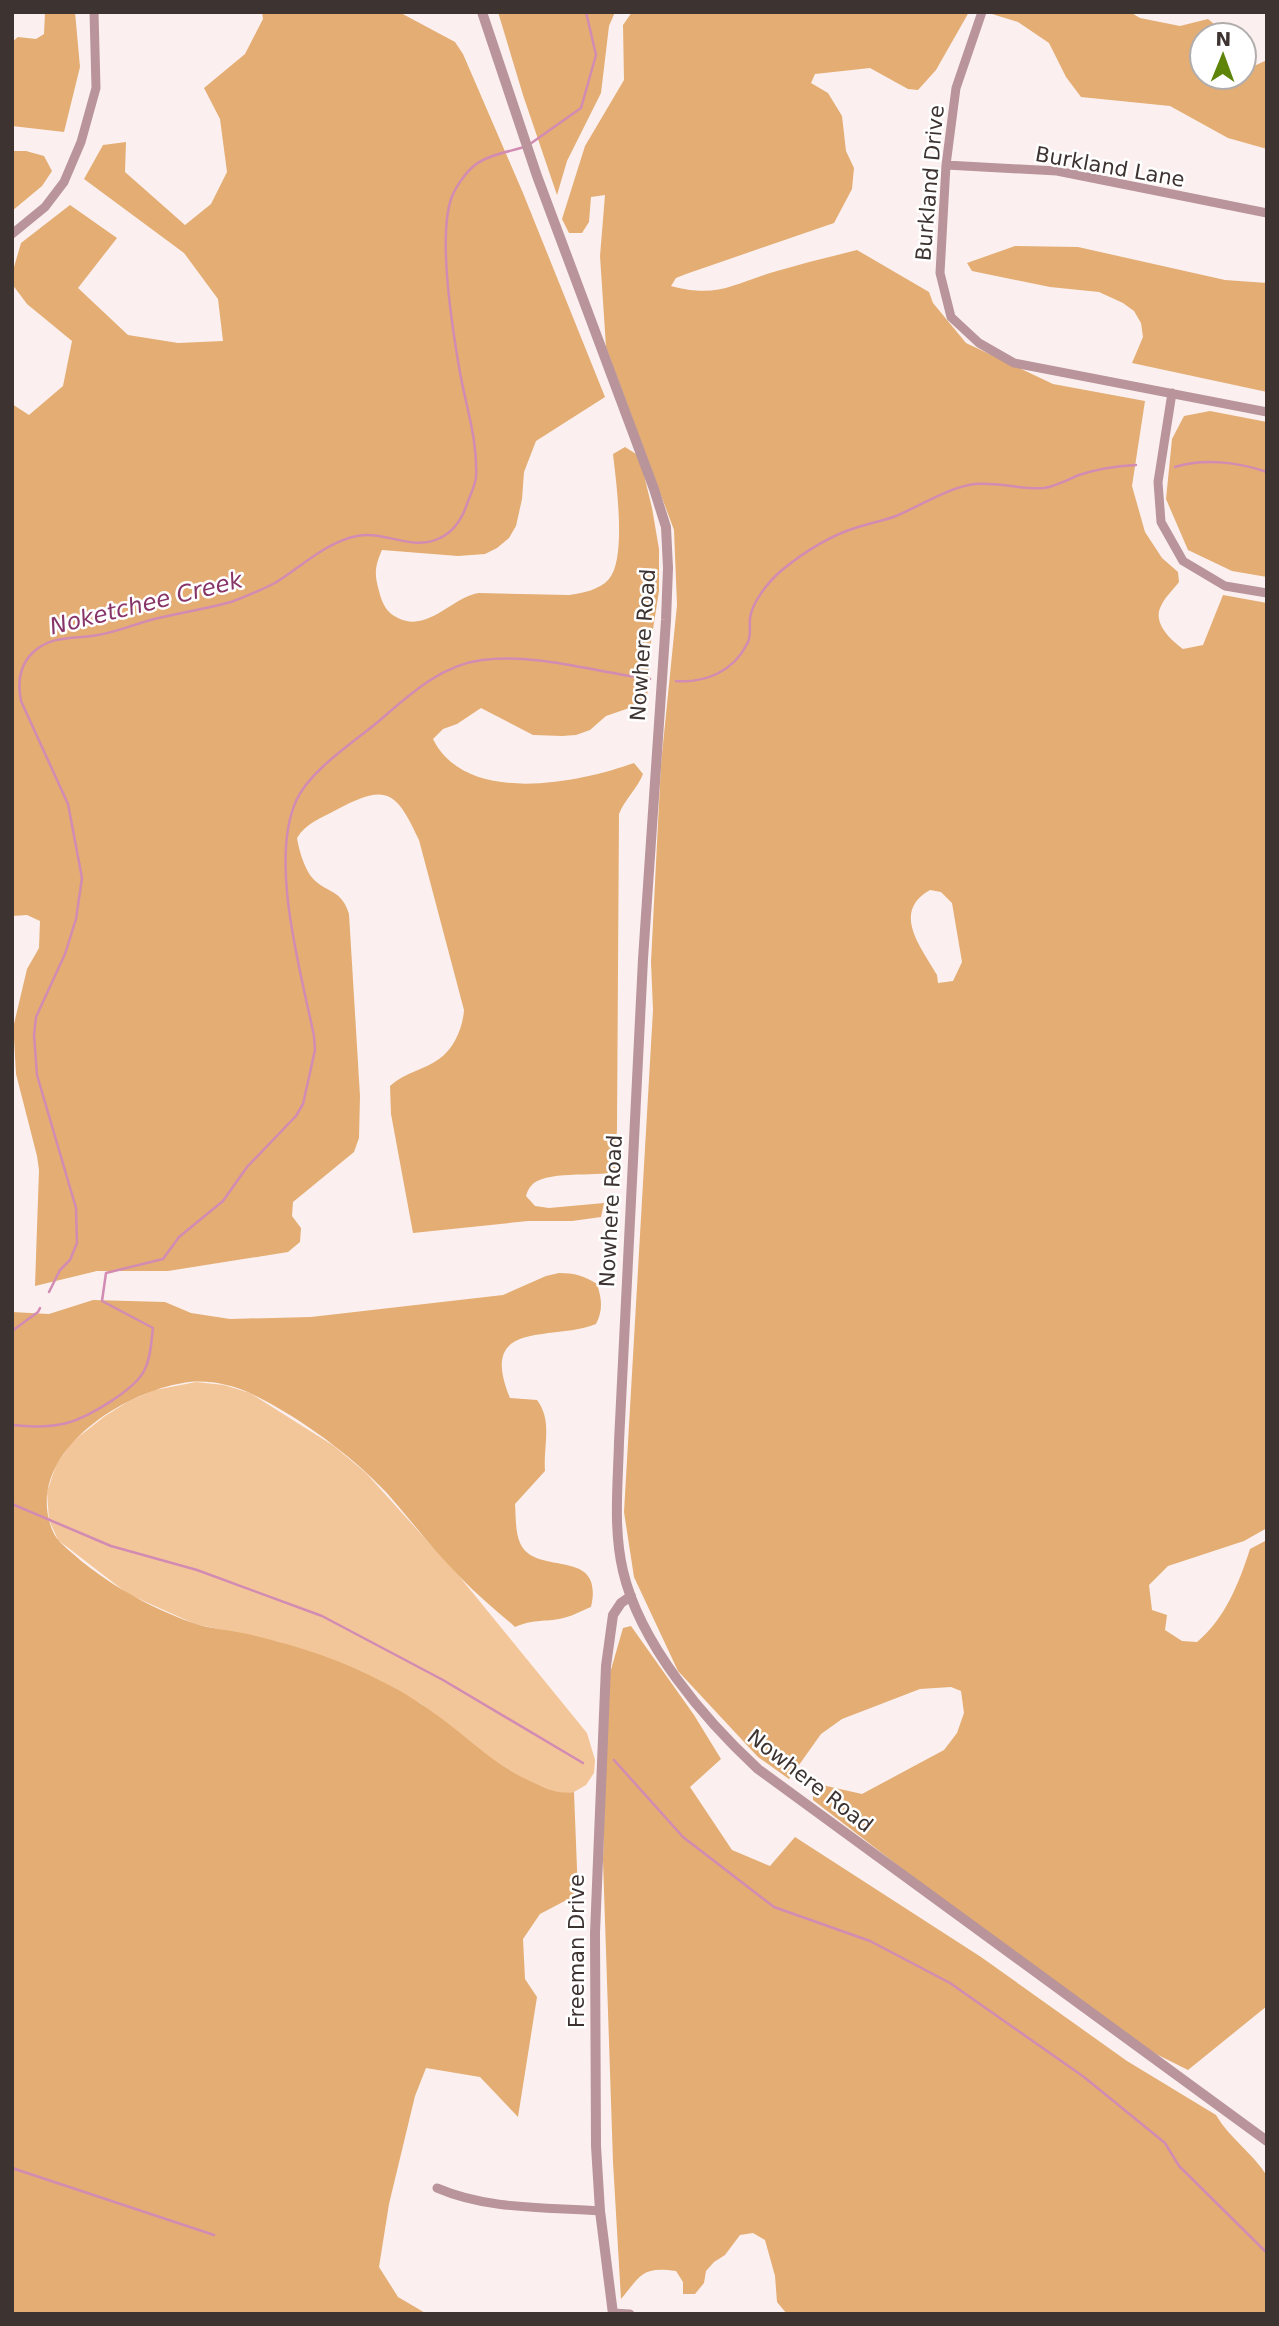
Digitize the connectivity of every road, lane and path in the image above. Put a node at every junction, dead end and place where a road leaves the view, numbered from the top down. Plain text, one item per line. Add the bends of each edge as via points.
1 (94, 12) edge
2 (482, 12) edge
3 (982, 12) edge
4 (946, 165) junction
5 (1267, 213) edge
6 (12, 234) edge
7 (1172, 393) junction
8 (1267, 412) edge
9 (1267, 593) edge
10 (631, 1596) junction
11 (1267, 2141) edge
12 (437, 2188) dead end
13 (600, 2211) junction
14 (613, 2313) edge
15 (630, 2314) edge

1 - 6 street via 96,88 82,138 64,182 45,207
2 - 10 street, Nowhere Road via 666,527 666,632 643,946 619,1442 618,1529
3 - 4 street, Burkland Drive via 956,88
4 - 5 street, Burkland Lane via 1057,171
4 - 7 street, Burkland Drive via 940,273 951,317 979,343 1014,363
7 - 8 street, Burkland Drive
7 - 9 street via 1158,482 1161,522 1183,561 1225,586
10 - 11 street, Nowhere Road via 693,1700 758,1769
10 - 13 street, Freeman Drive via 617,1608 611,1625 602,1755 596,1933
12 - 13 street via 485,2203
13 - 14 street, Freeman Drive
14 - 15 street

